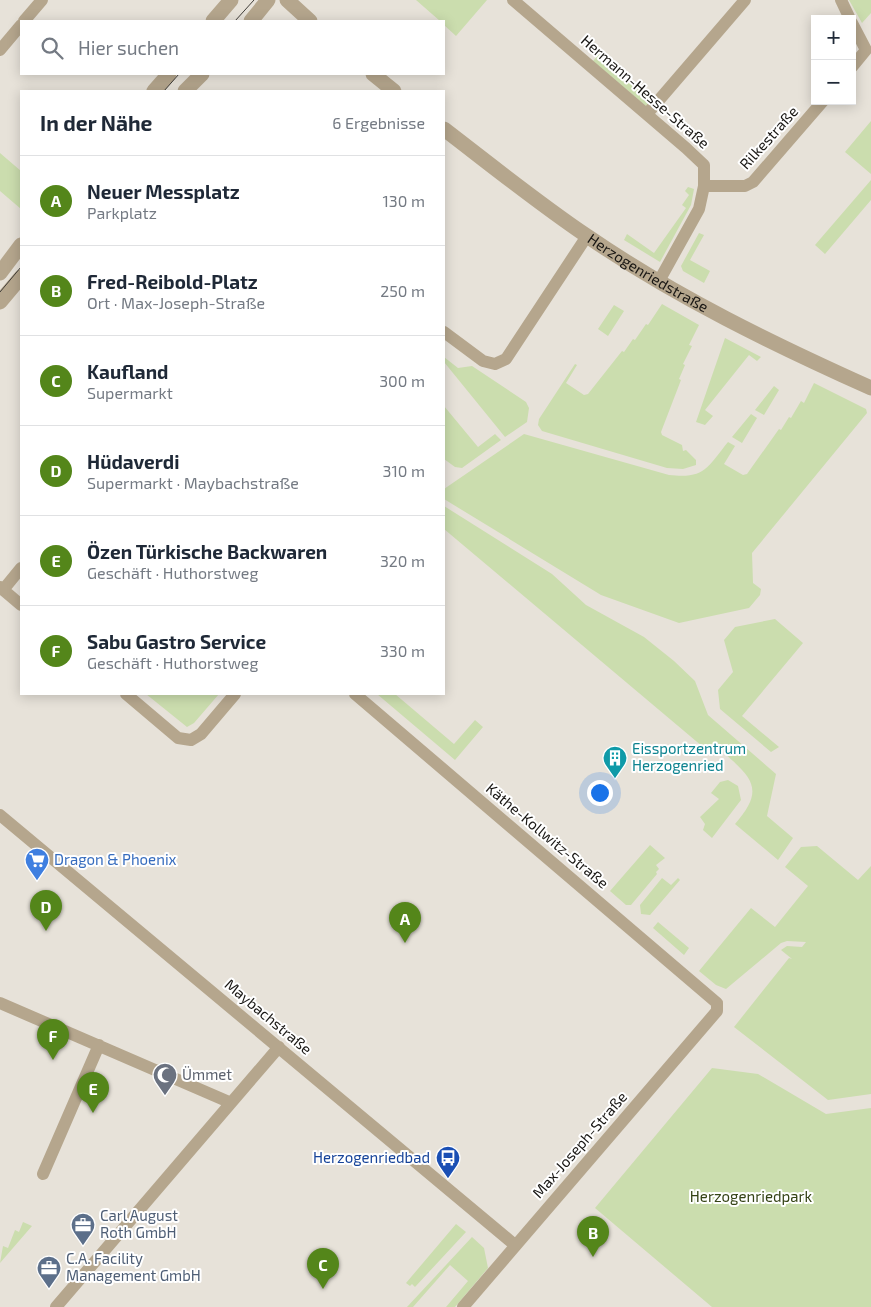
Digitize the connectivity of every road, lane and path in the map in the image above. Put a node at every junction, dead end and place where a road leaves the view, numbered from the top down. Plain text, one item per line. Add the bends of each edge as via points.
1 (42, 0) edge
2 (231, 0) edge
3 (268, 0) edge
4 (286, 0) edge
5 (513, 0) edge
6 (746, 0) edge
7 (841, 0) edge
8 (848, 15) edge
9 (25, 20) edge
10 (214, 20) edge
11 (251, 20) edge
12 (309, 20) edge
13 (20, 26) edge
14 (856, 31) edge
15 (0, 50) edge
16 (856, 61) edge
17 (168, 75) edge
18 (201, 75) edge
19 (374, 75) edge
20 (155, 90) edge
21 (185, 90) edge
22 (393, 90) edge
23 (819, 105) edge
24 (647, 114) junction
25 (445, 130) edge
26 (704, 186) junction
27 (587, 236) junction
28 (20, 246) edge
29 (0, 273) edge
30 (20, 278) edge
31 (659, 281) junction
32 (0, 302) edge
33 (445, 333) edge
34 (871, 388) edge
35 (20, 569) edge
36 (1, 588) edge
37 (20, 604) edge
38 (127, 695) edge
39 (234, 695) edge
40 (356, 695) edge
41 (0, 815) edge
42 (0, 1003) edge
43 (718, 1003) joint
44 (99, 1045) junction
45 (279, 1047) junction
46 (229, 1102) junction
47 (43, 1174) dead end
48 (516, 1245) junction
49 (56, 1307) edge
50 (463, 1307) edge

1 - 9 street
2 - 10 street
3 - 11 street
4 - 12 street
5 - 24 street, Hermann-Hesse-Straße
6 - 24 street
7 - 8 street
13 - 15 street
14 - 16 street via 866,50
17 - 20 street
18 - 21 street
19 - 22 street
23 - 26 street, Rilkestraße via 753,182 745,186
24 - 26 street, Hermann-Hesse-Straße via 704,165
25 - 27 street, Herzogenriedstraße
26 - 31 street, Hermann-Hesse-Straße via 699,208
27 - 31 street, Herzogenriedstraße
27 - 33 street via 506,359 495,364 483,362
28 - 29 street
30 - 32 street
31 - 34 street, Herzogenriedstraße via 773,343
35 - 36 street
36 - 37 street
38 - 39 street via 178,738 191,740 201,734
40 - 43 street, Käthe-Kollwitz-Straße
41 - 45 street, Maybachstraße
42 - 44 street
43 - 48 street, Max-Joseph-Straße via 717,1011
44 - 46 street
44 - 47 street
45 - 46 street
45 - 48 street, Maybachstraße
46 - 49 street
48 - 50 street, Max-Joseph-Straße

